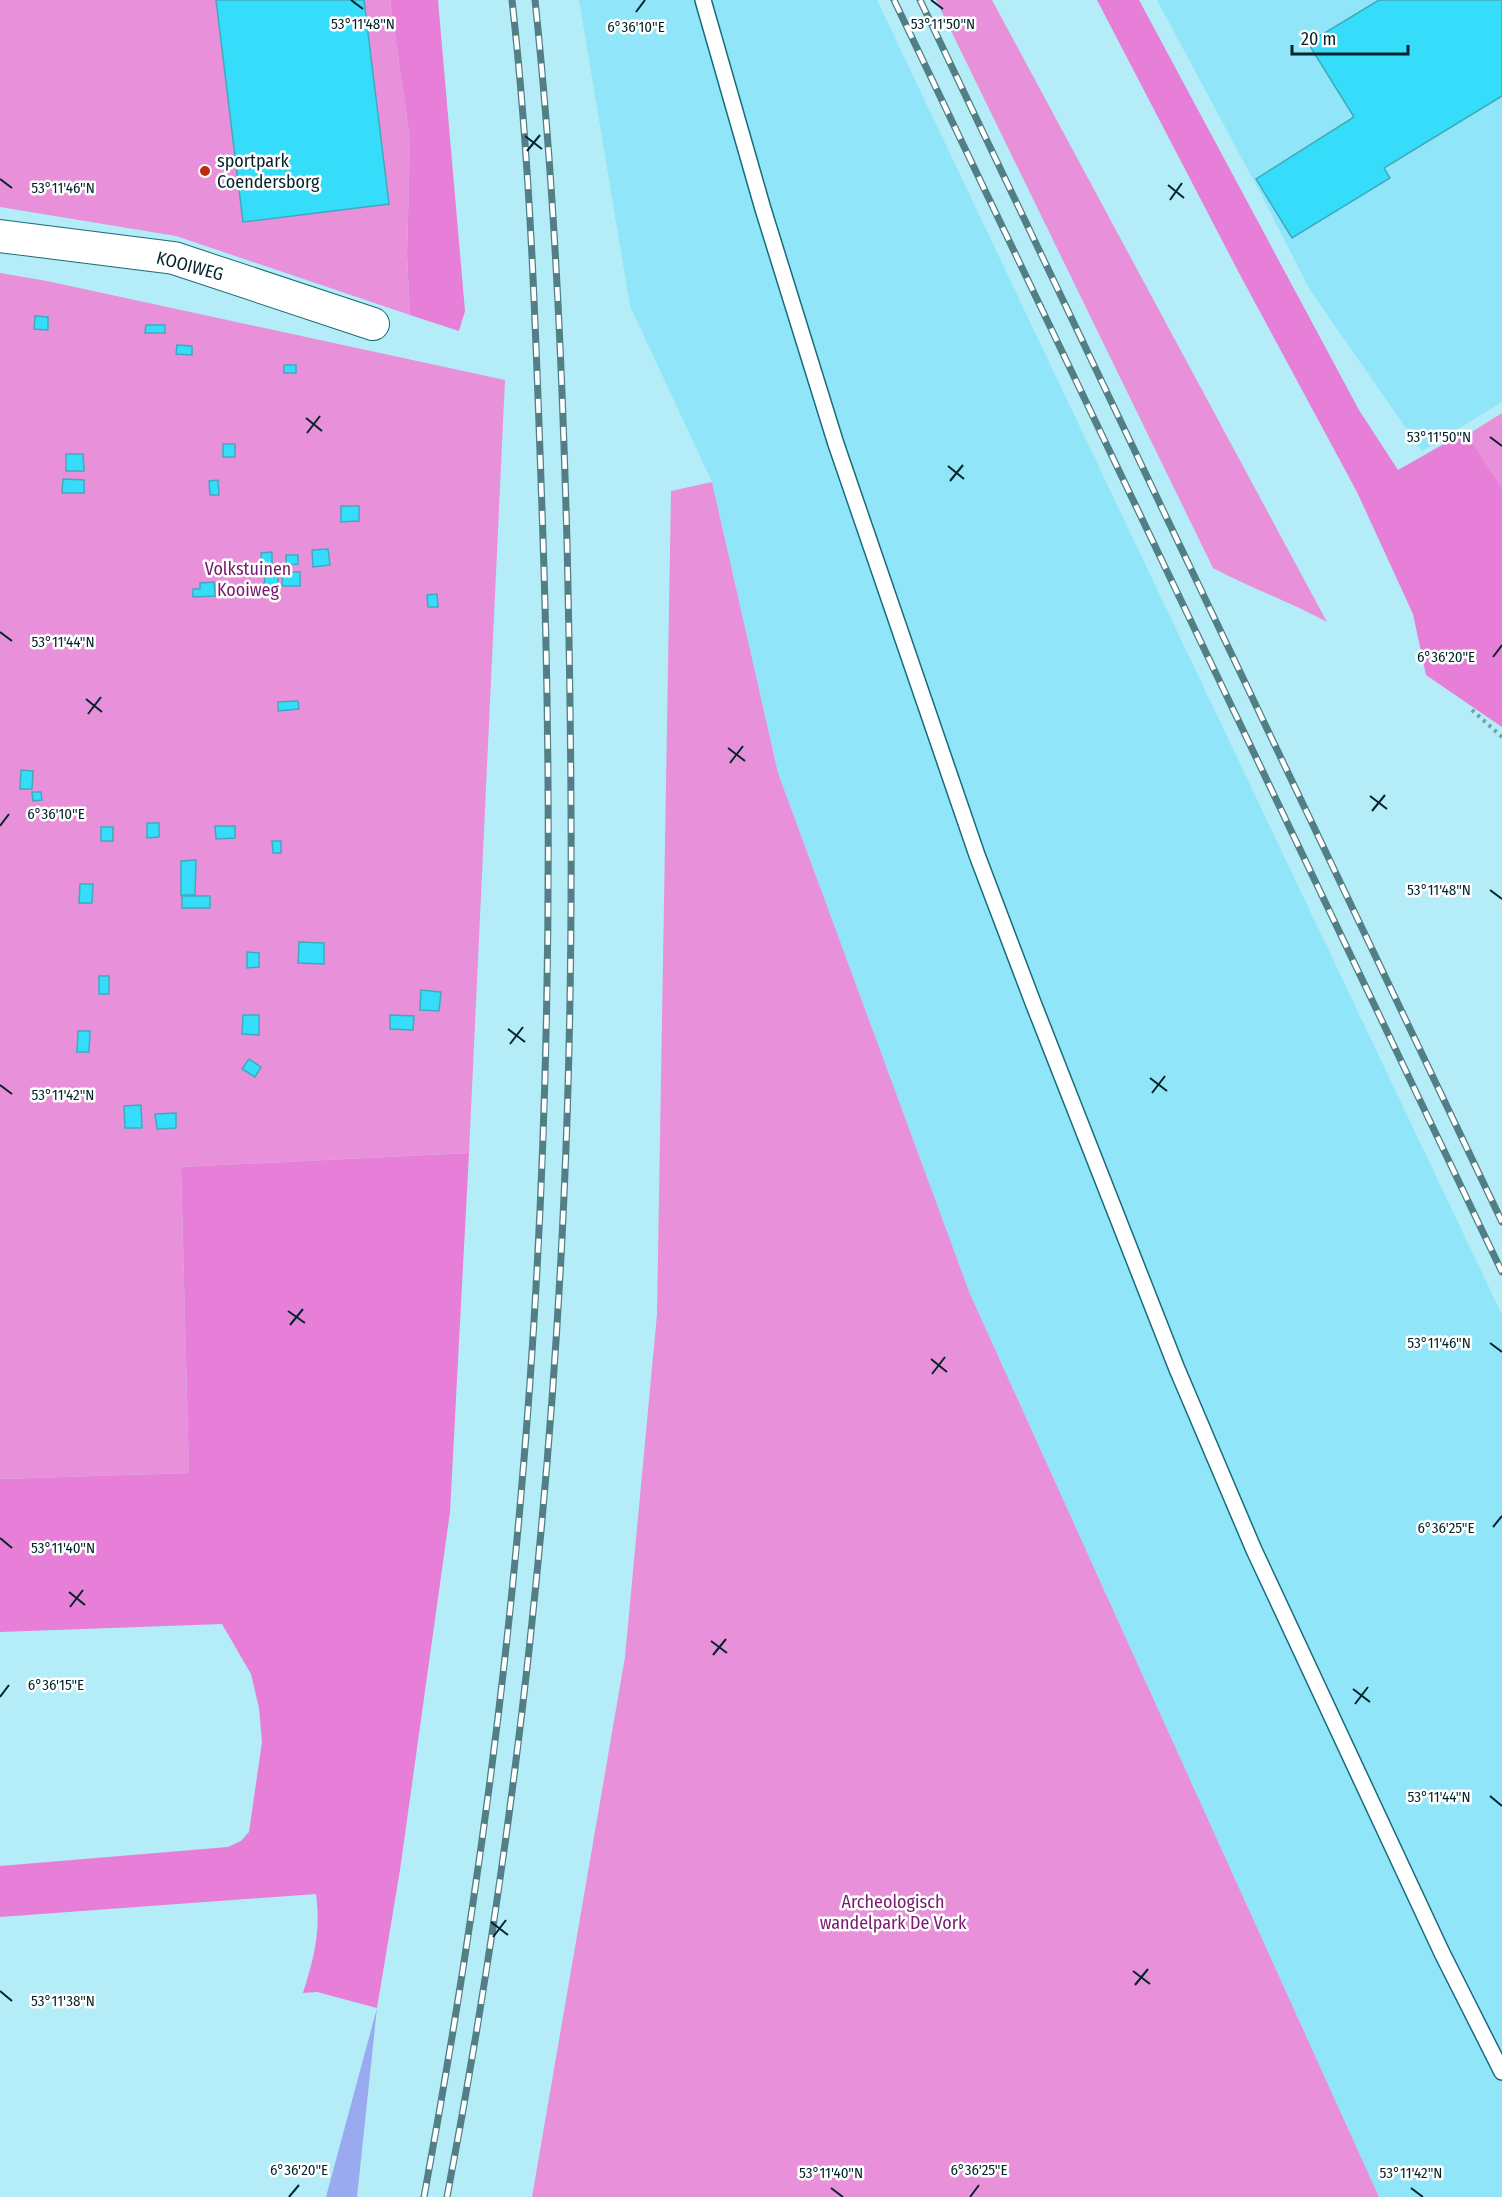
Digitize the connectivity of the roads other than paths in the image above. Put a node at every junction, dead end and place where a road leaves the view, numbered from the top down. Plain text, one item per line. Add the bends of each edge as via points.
1 (703, 0) edge
2 (0, 236) edge
3 (373, 324) dead end
4 (1502, 2072) edge

1 - 4 lane via 762,209 836,444 973,844 1032,1000 1177,1369 1254,1550 1442,1953
2 - 3 street, KOOIWEG via 174,258

